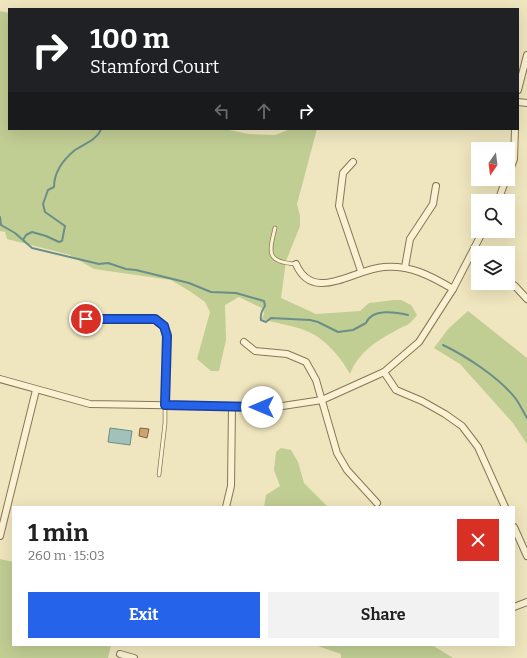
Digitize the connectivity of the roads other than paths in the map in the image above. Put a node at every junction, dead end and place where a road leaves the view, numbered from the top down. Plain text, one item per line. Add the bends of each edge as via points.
1 (527, 55) edge
2 (519, 86) edge
3 (515, 130) edge
4 (515, 142) edge
5 (353, 162) dead end
6 (436, 186) dead end
7 (275, 228) dead end
8 (480, 238) edge
9 (470, 257) joint
10 (296, 264) joint
11 (404, 267) junction
12 (361, 271) junction
13 (515, 286) edge
14 (453, 289) junction
15 (527, 298) edge
16 (86, 319) dead end
17 (244, 342) dead end
18 (384, 372) junction
19 (0, 379) edge
20 (36, 390) junction
21 (322, 400) junction
22 (165, 405) junction
23 (232, 406) junction
24 (159, 475) dead end
25 (377, 502) dead end
26 (226, 506) edge
27 (505, 506) edge
28 (10, 509) edge
29 (515, 529) edge
30 (0, 536) edge
31 (527, 556) edge
32 (527, 602) edge
33 (515, 607) edge
34 (120, 654) dead end
35 (134, 658) edge

1 - 2 street
3 - 4 street
5 - 12 street via 343,173 339,206
6 - 11 street via 433,204 410,239
7 - 10 lane via 270,249 272,255 278,261
8 - 9 street
9 - 14 street
10 - 12 street via 300,273 318,284 331,283
11 - 12 street
11 - 14 street via 431,276
13 - 15 street
14 - 18 street via 419,342
16 - 22 street via 155,319 164,326 167,336
17 - 21 street via 255,351 287,354 306,362 316,380
18 - 21 street
18 - 27 street via 396,390 428,404 462,426 478,447
19 - 20 street
20 - 22 street via 90,404
20 - 28 street
21 - 23 street via 276,407
21 - 25 street via 337,453 347,470
22 - 23 street
22 - 24 lane
23 - 26 street via 231,486
28 - 30 street
29 - 31 street
32 - 33 street
34 - 35 street

